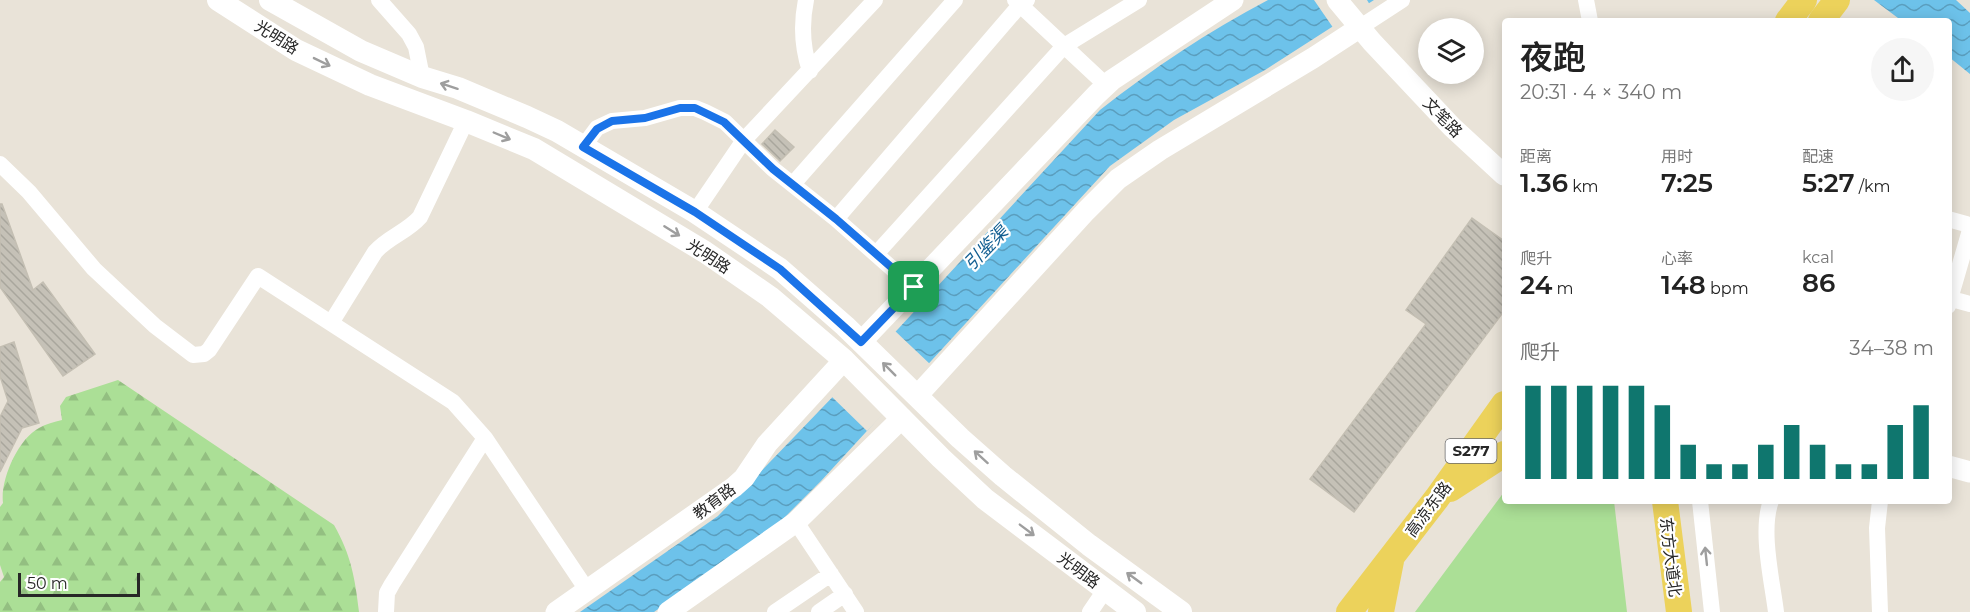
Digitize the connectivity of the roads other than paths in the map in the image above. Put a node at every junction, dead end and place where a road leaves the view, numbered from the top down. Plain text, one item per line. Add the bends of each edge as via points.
1 (218, 0) edge
2 (270, 0) edge
3 (380, 0) edge
4 (806, 0) edge
5 (875, 0) edge
6 (955, 0) edge
7 (1138, 0) edge
8 (1233, 0) edge
9 (1337, 0) edge
10 (1402, 0) edge
11 (1586, 0) edge
12 (1804, 0) edge
13 (1837, 0) edge
14 (1021, 2) edge
15 (1589, 18) edge
16 (1790, 18) edge
17 (1823, 18) edge
18 (1355, 23) junction
19 (1064, 46) junction
20 (810, 70) junction
21 (422, 77) junction
22 (1107, 86) junction
23 (466, 121) junction
24 (744, 140) junction
25 (583, 147) junction
26 (0, 164) edge
27 (1502, 173) edge
28 (793, 184) junction
29 (695, 212) junction
30 (836, 219) junction
31 (1952, 220) edge
32 (876, 254) junction
33 (914, 287) junction
34 (1952, 291) edge
35 (1952, 301) edge
36 (1970, 304) edge
37 (332, 323) junction
38 (865, 346) junction
39 (848, 364) junction
40 (912, 392) junction
41 (1502, 407) edge
42 (896, 412) junction
43 (485, 438) junction
44 (1502, 455) edge
45 (1952, 467) edge
46 (1970, 472) edge
47 (1437, 498) junction
48 (1663, 504) edge
49 (1700, 504) edge
50 (1770, 504) edge
51 (1880, 504) edge
52 (796, 522) junction
53 (1391, 558) junction
54 (831, 574) junction
55 (587, 590) junction
56 (1105, 590) junction
57 (844, 594) junction
58 (386, 612) edge
59 (556, 612) edge
60 (668, 612) edge
61 (775, 612) edge
62 (819, 612) edge
63 (856, 612) edge
64 (1090, 612) edge
65 (1135, 612) edge
66 (1181, 612) edge
67 (1349, 612) edge
68 (1382, 612) edge
69 (1678, 612) edge
70 (1712, 612) edge
71 (1776, 612) edge
72 (1880, 612) edge

1 -> 23 main road, 光明路 via 296,50 369,85
2 - 21 main road, 光明路 via 325,33
3 - 21 street via 410,34
4 - 20 street via 803,46
5 - 20 street
6 - 28 street
7 - 19 street
8 - 22 street
9 - 18 street, 文笔路
10 - 18 street
11 - 15 street
12 - 16 main road
13 - 17 main road
14 - 19 street
14 - 30 street
18 - 27 street, 文笔路 via 1452,127
18 - 40 street via 1313,58 1126,172
19 - 22 street
19 - 32 street
20 - 24 street
25 -> 21 main road, 光明路 via 511,109
22 - 33 street
23 - 37 street via 420,217 382,243
23 -> 39 main road, 光明路 via 534,149 705,252 770,297
24 - 25 street via 705,111 687,107 645,118 612,121 597,129
24 - 28 street
24 - 29 street
25 - 29 main road, 光明路
26 - 37 street via 94,269 154,326 193,355 209,350 258,276
28 - 30 street
29 - 38 main road, 光明路 via 780,269
30 - 32 street
31 - 34 street via 1970,230
32 - 33 street
33 - 38 street
35 - 36 street
37 - 43 street via 453,402
40 -> 38 main road, 光明路
39 - 42 main road, 光明路
39 - 55 street, 教育路 via 767,444 734,487
66 -> 40 main road, 光明路 via 1003,476
41 - 47 main road, 高凉东路 / S277
42 - 52 street
42 -> 56 main road, 光明路 via 985,499
43 - 55 street
43 - 58 street via 392,584 387,593
44 - 47 main road, S277
45 - 46 street
47 - 53 main road, 高凉东路 / S277
48 - 69 main road, 东方大道北
70 -> 49 street
50 - 71 street via 1766,515
51 - 72 street
52 - 54 street
52 - 60 street
53 - 67 main road, 高凉东路 / S277
53 - 68 main road, S277
54 - 57 street
54 - 61 street
55 - 59 street, 教育路
56 - 64 street
56 - 65 main road, 光明路
57 - 62 street
57 - 63 street

